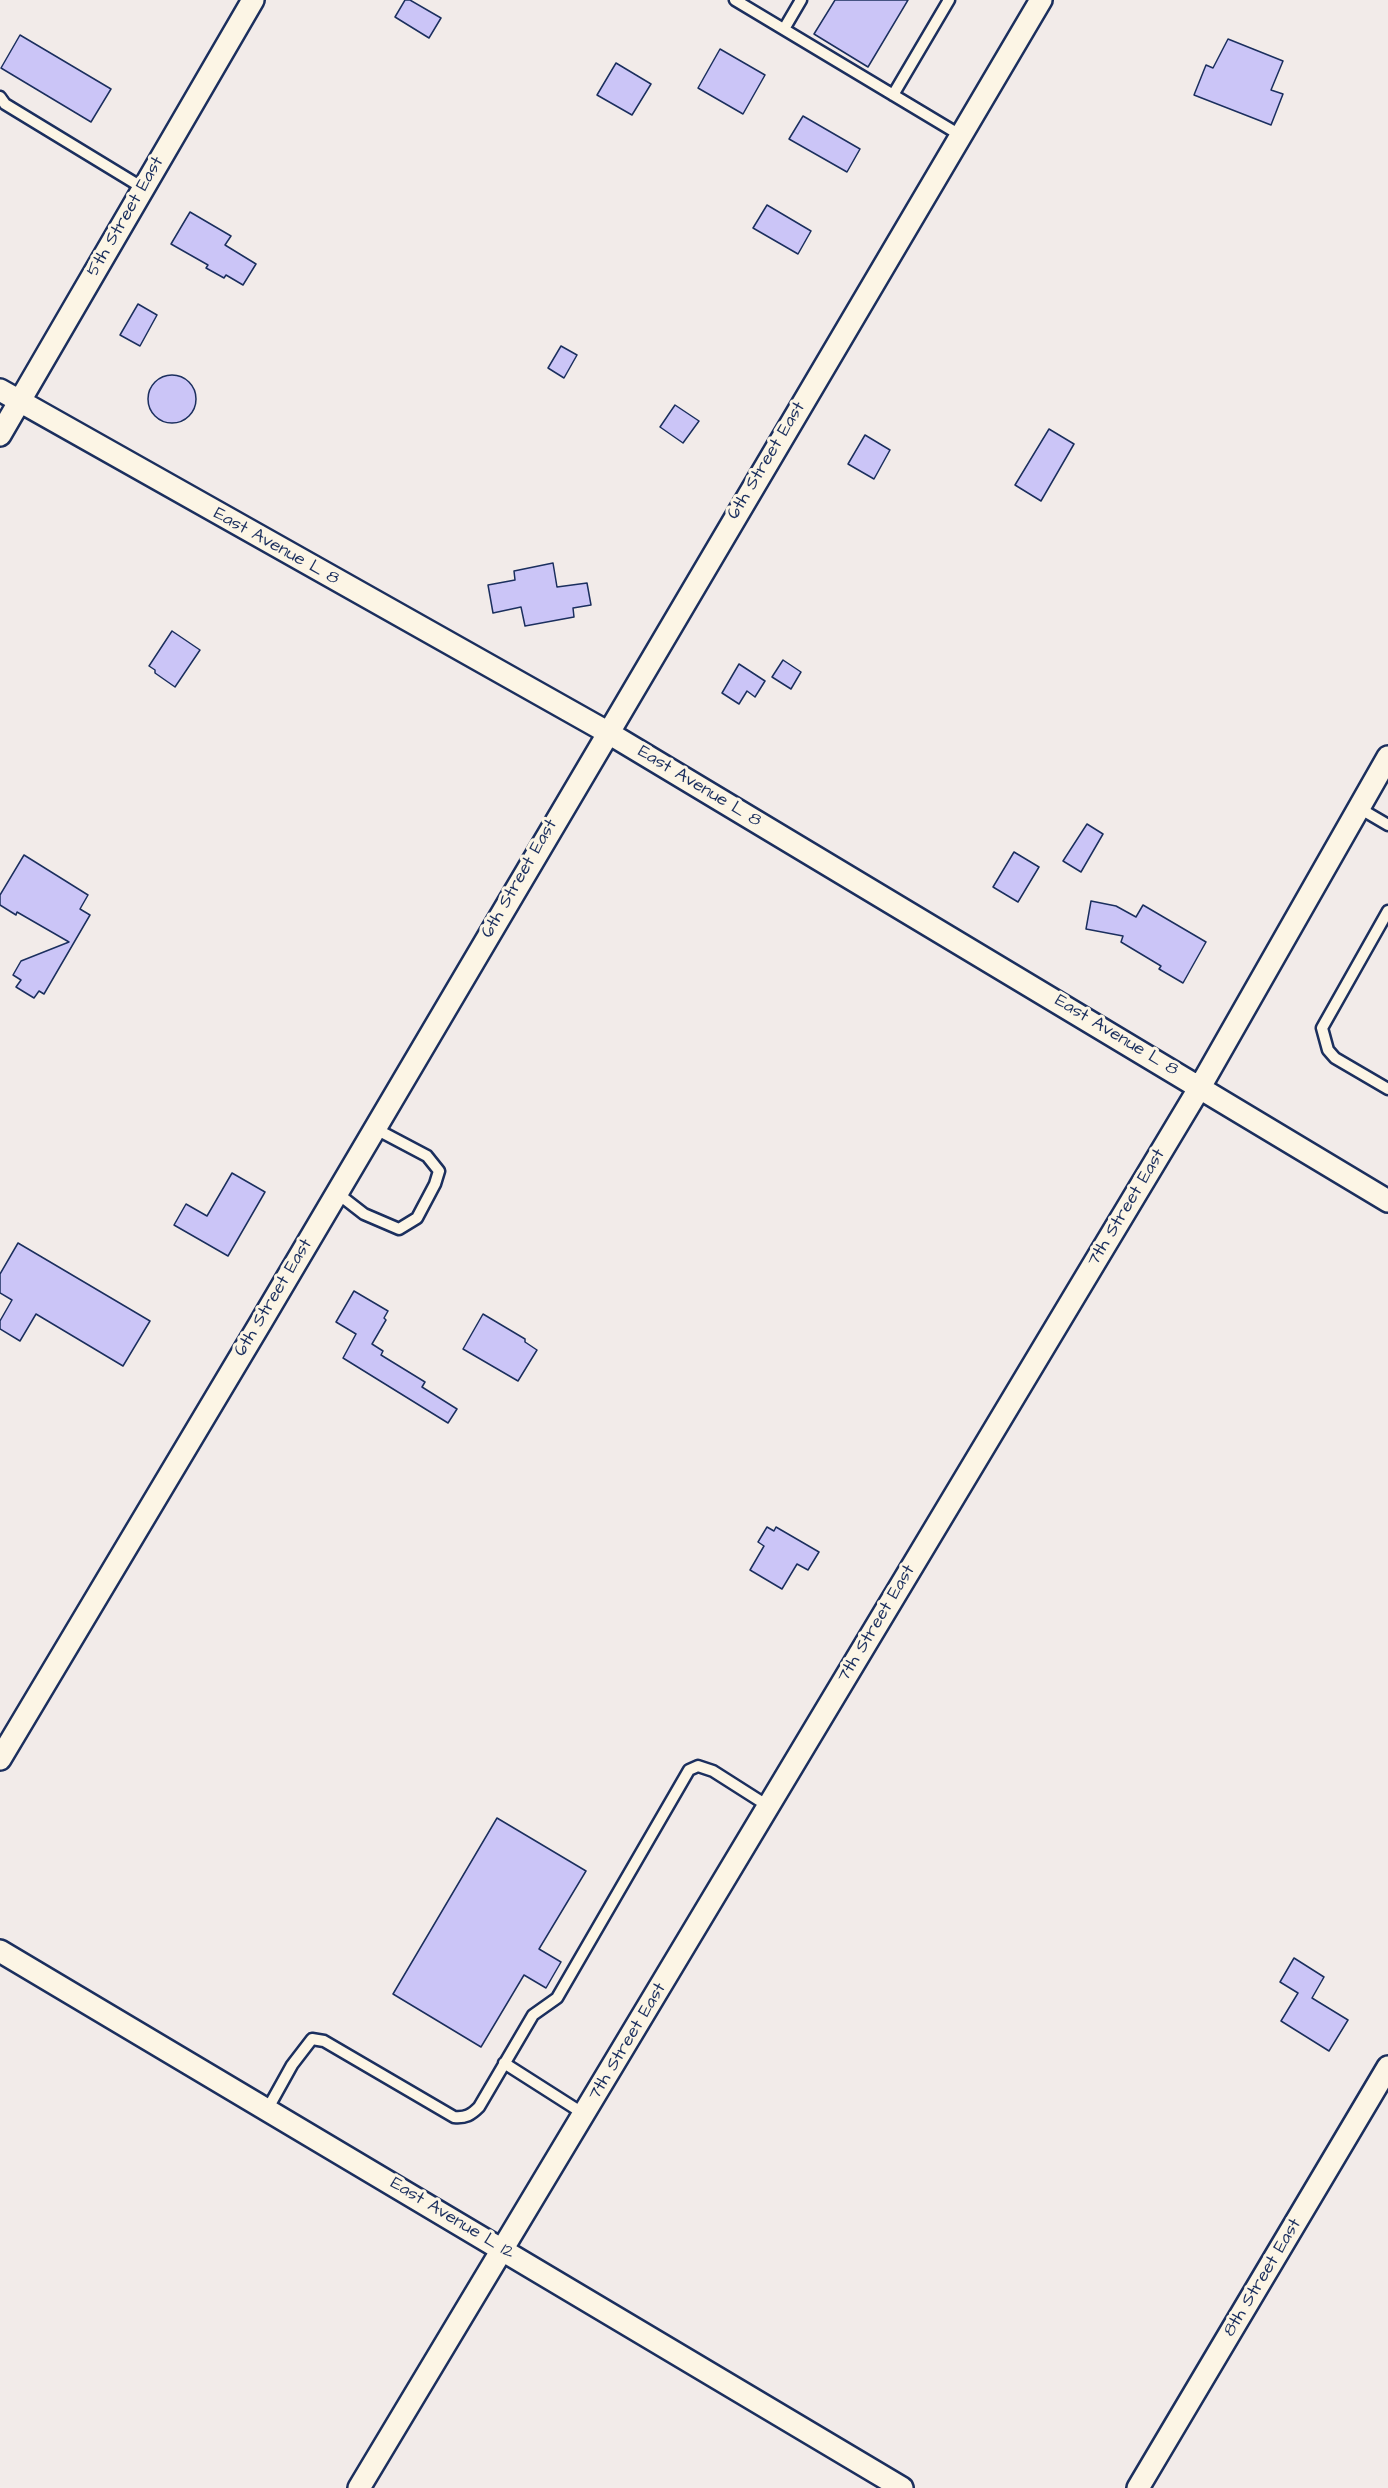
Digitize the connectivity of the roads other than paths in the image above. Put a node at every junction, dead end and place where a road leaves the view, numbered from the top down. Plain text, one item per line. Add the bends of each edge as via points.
1 (252, 0) edge
2 (735, 0) edge
3 (801, 0) edge
4 (949, 0) edge
5 (1041, 0) edge
6 (784, 29) junction
7 (893, 95) junction
8 (0, 96) edge
9 (960, 135) junction
10 (143, 188) junction
11 (0, 390) edge
12 (19, 402) junction
13 (0, 435) edge
14 (606, 732) junction
15 (1388, 757) edge
16 (1359, 808) junction
17 (1388, 825) edge
18 (1388, 911) edge
19 (1200, 1087) junction
20 (1388, 1089) edge
21 (374, 1128) junction
22 (336, 1193) junction
23 (1388, 1201) edge
24 (0, 1759) edge
25 (768, 1806) junction
26 (0, 1951) edge
27 (504, 2063) junction
28 (1388, 2067) edge
29 (267, 2110) junction
30 (584, 2114) junction
31 (502, 2249) junction
32 (359, 2488) edge
33 (902, 2488) edge
34 (1138, 2488) edge

1 - 10 street, 5th Street East
2 - 6 lane
3 - 6 lane
4 - 7 lane
5 - 9 street, 6th Street East
6 - 7 lane
7 - 9 lane
8 - 10 lane via 5,104
9 - 14 street, 6th Street East
10 - 12 street, 5th Street East
11 - 12 street, East Avenue L 8
12 - 13 street, 5th Street East
12 - 14 street, East Avenue L 8
14 - 19 street, East Avenue L 8
14 - 21 street, 6th Street East
15 - 16 street, 7th Street East
16 - 17 lane
16 - 19 street, 7th Street East
18 - 20 lane via 1322,1028 1328,1050 1335,1058
19 - 23 street, East Avenue L 8
19 - 25 street, 7th Street East
21 - 22 street, 6th Street East
21 - 22 lane via 427,1156 439,1171 417,1218 399,1229 364,1214
22 - 24 street, 6th Street East
25 - 27 lane via 713,1771 698,1766 689,1770 557,1998 533,2015
25 - 30 street, 7th Street East
26 - 29 street, East Avenue L 12
27 - 29 lane via 479,2107 462,2118 454,2117 324,2041 312,2039
27 - 30 lane
28 - 34 street, 8th Street East
29 - 31 street, East Avenue L 12
30 - 31 street, 7th Street East
31 - 32 street, 7th Street East
31 - 33 street, East Avenue L 12

